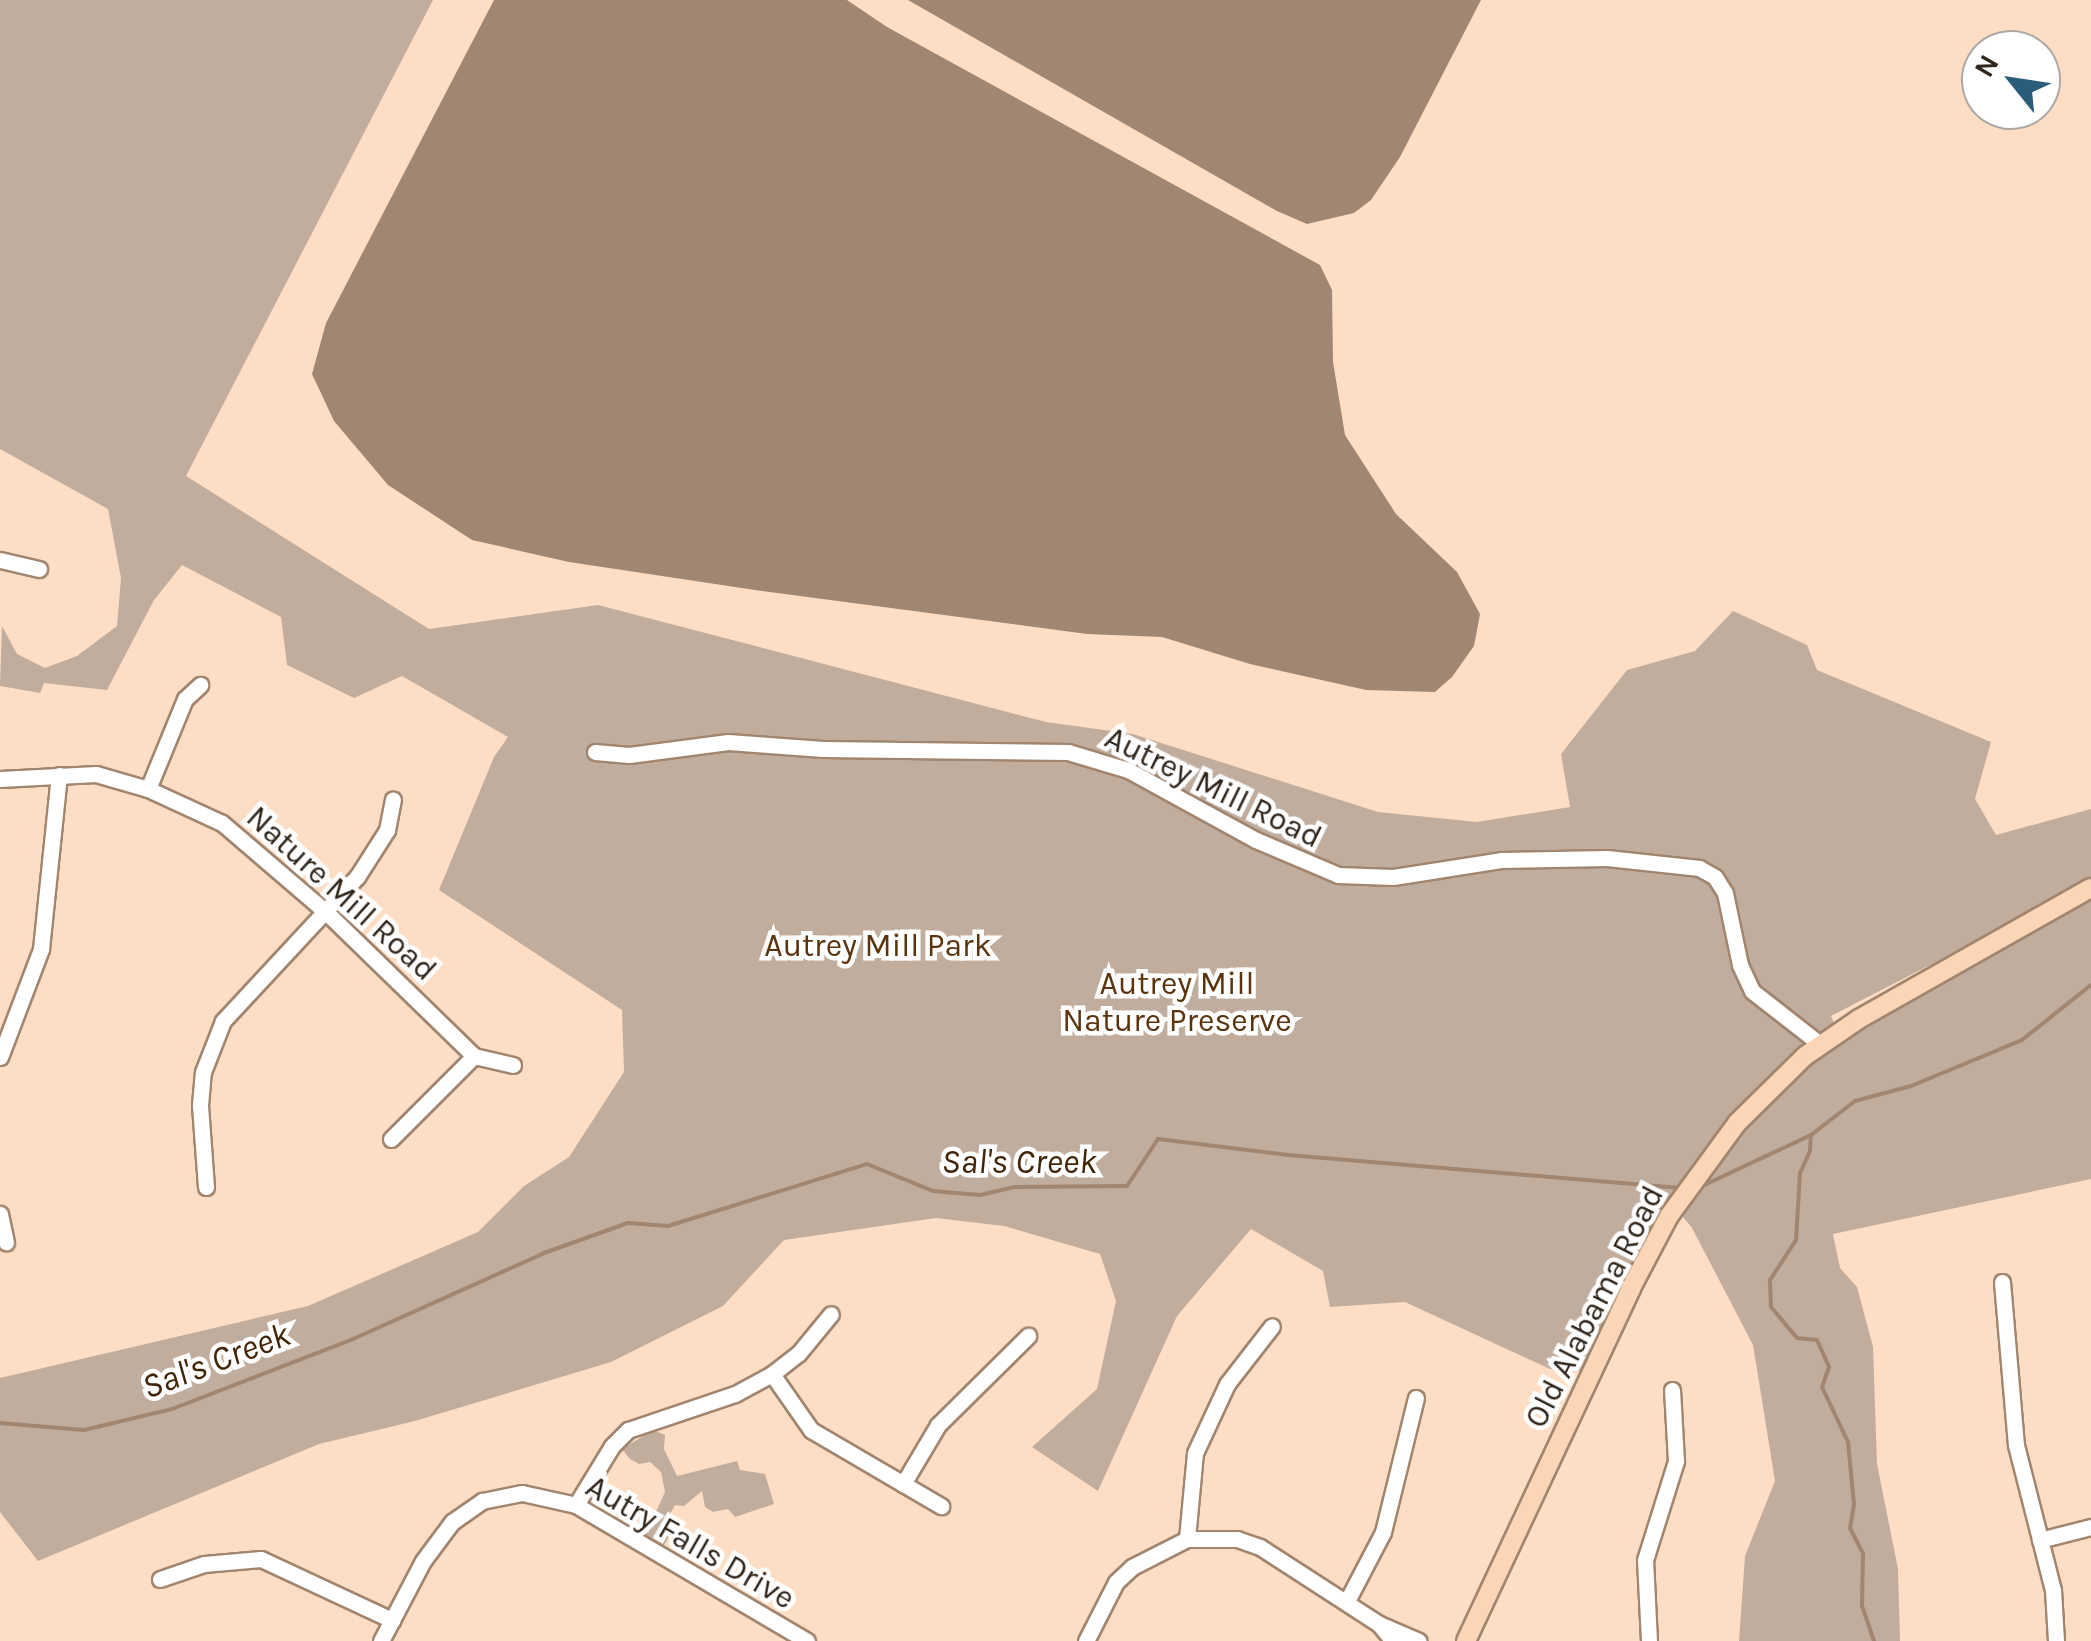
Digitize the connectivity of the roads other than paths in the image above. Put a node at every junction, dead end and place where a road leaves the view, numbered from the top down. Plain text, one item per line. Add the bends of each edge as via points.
1 (0, 560) edge
2 (39, 569) dead end
3 (200, 685) dead end
4 (594, 752) dead end
5 (60, 775) junction
6 (0, 779) edge
7 (148, 789) junction
8 (392, 800) dead end
9 (2091, 888) edge
10 (326, 912) junction
11 (1821, 1045) junction
12 (0, 1053) edge
13 (474, 1056) junction
14 (514, 1065) dead end
15 (391, 1139) dead end
16 (206, 1187) dead end
17 (0, 1214) edge
18 (6, 1242) dead end
19 (2002, 1282) dead end
20 (832, 1314) dead end
21 (1272, 1326) dead end
22 (1028, 1336) dead end
23 (772, 1374) junction
24 (1672, 1390) dead end
25 (1416, 1398) dead end
26 (903, 1484) junction
27 (576, 1505) junction
28 (941, 1506) dead end
29 (2091, 1528) edge
30 (1187, 1539) junction
31 (2040, 1540) junction
32 (160, 1578) dead end
33 (1347, 1601) junction
34 (392, 1620) junction
35 (1379, 1624) junction
36 (382, 1641) edge
37 (807, 1641) edge
38 (1086, 1641) edge
39 (1392, 1641) edge
40 (1418, 1641) edge
41 (1466, 1641) edge
42 (1649, 1641) edge
43 (2056, 1641) edge

1 - 2 street
3 - 7 street via 185,699
4 - 11 street, Autrey Mill Road via 629,755 728,742 1068,752 1128,770 1256,840 1338,875 1394,877 1501,860 1606,858 1698,868 1725,893 1752,990
5 - 6 street, Nature Mill Road
5 - 7 street, Nature Mill Road via 96,774
5 - 12 street via 41,949
7 - 10 street, Nature Mill Road via 222,823
8 - 10 street via 387,830
9 - 11 main road, Old Alabama Road via 1897,995
10 - 13 street, Nature Mill Road
10 - 16 street via 223,1021 203,1072
11 - 41 main road, Old Alabama Road via 1737,1123 1669,1216
13 - 14 street
13 - 15 street
17 - 18 street
19 - 31 street via 2016,1445
20 - 23 street
21 - 30 street via 1227,1384 1196,1453
22 - 26 street via 938,1425
23 - 26 street via 811,1430
23 - 27 street via 735,1394 628,1430
24 - 42 street via 1676,1462 1645,1560
25 - 33 street via 1383,1532
26 - 28 street
27 - 34 street, Autry Falls Drive via 522,1493 482,1501 452,1522
27 - 37 street, Autry Falls Drive
29 - 31 street
30 - 33 street via 1260,1547
30 - 38 street via 1116,1582
31 - 43 street via 2053,1590
32 - 34 street via 204,1564 261,1559
33 - 35 street
34 - 36 street, Autry Falls Drive
35 - 39 street
35 - 40 street

